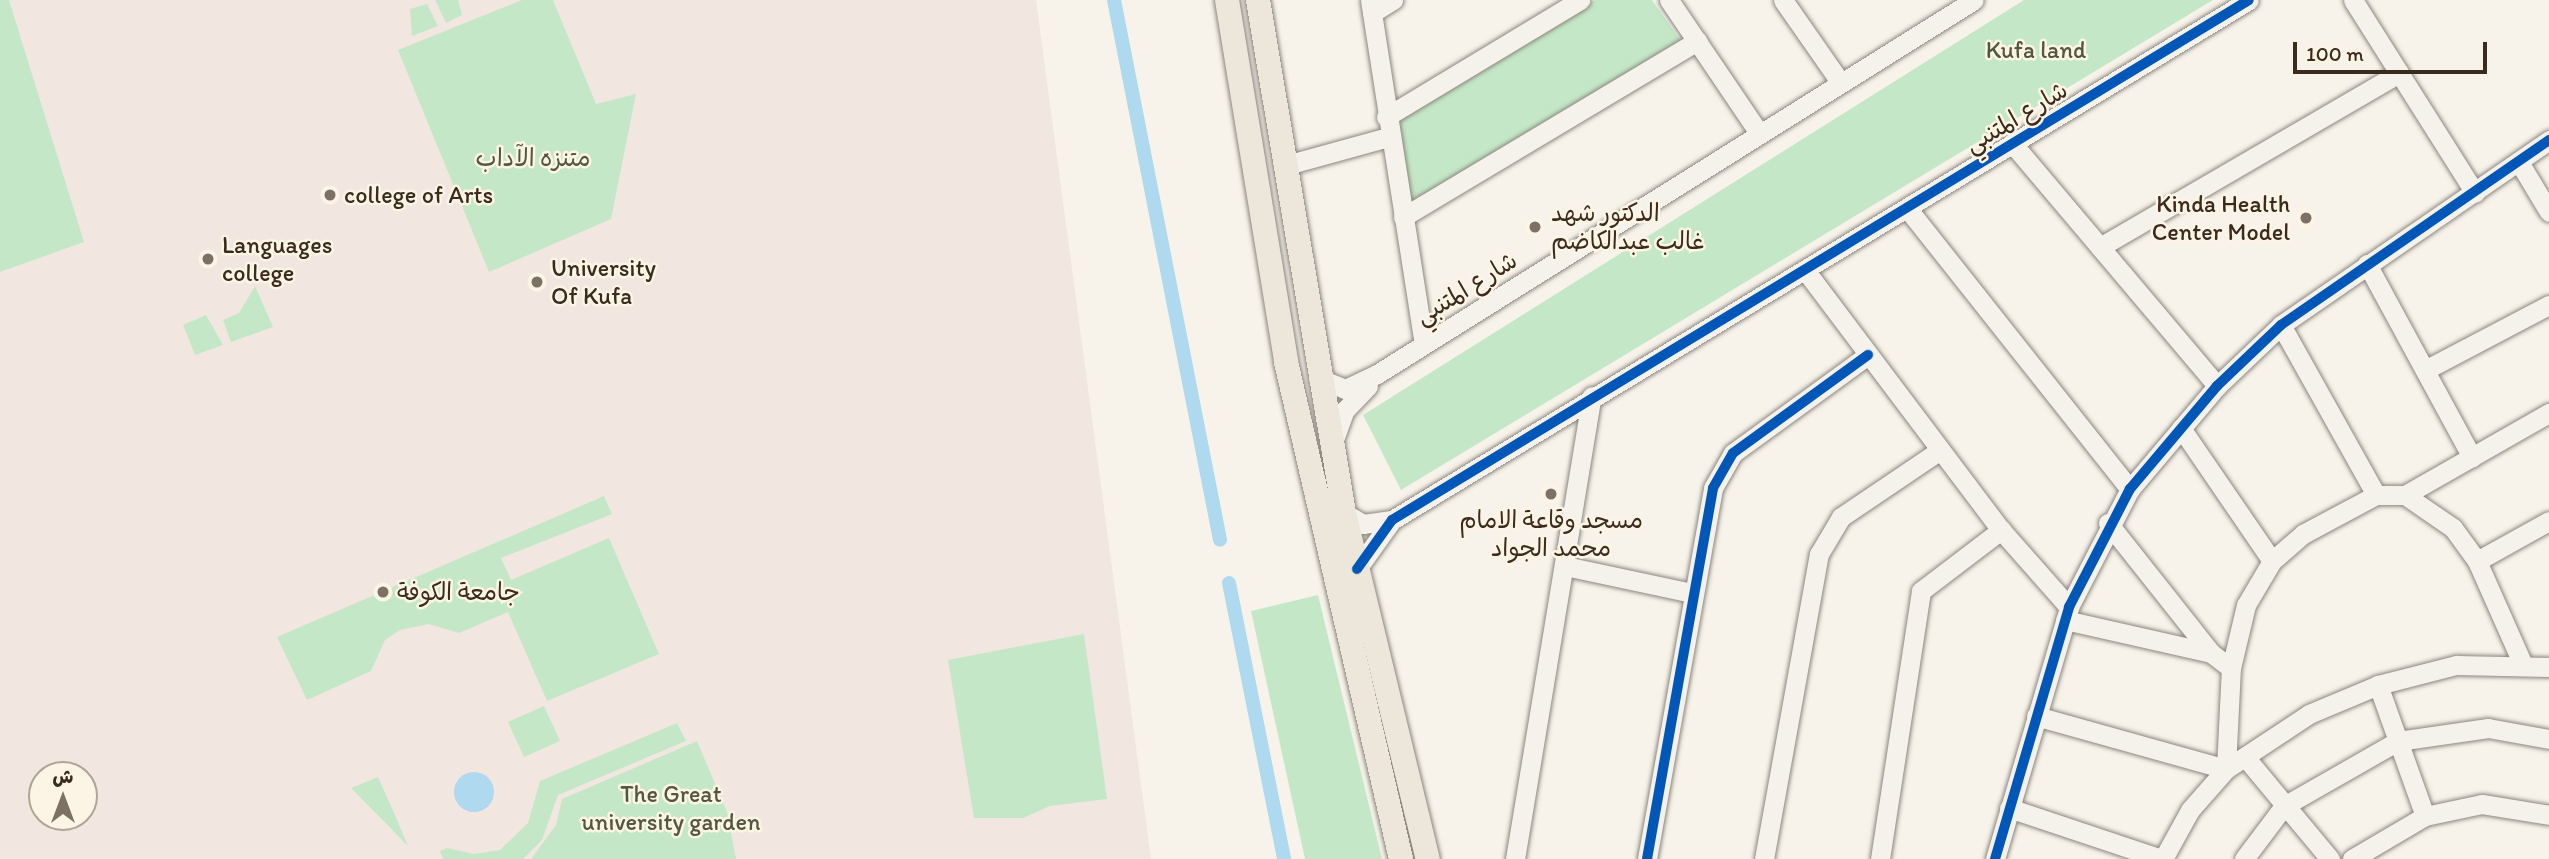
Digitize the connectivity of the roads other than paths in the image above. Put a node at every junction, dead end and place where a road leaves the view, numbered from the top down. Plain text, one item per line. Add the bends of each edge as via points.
1 (1227, 0) edge
2 (1258, 0) edge
3 (1393, 0) edge
4 (1580, 0) edge
5 (1669, 0) edge
6 (1783, 0) edge
7 (1974, 0) edge
8 (2249, 0) edge
9 (2353, 0) edge
10 (1371, 6) edge
11 (1697, 41) junction
12 (2399, 73) junction
13 (1841, 83) junction
14 (1386, 117) junction
15 (1759, 133) junction
16 (1388, 138) junction
17 (2549, 140) edge
18 (2012, 144) junction
19 (2519, 162) junction
20 (1283, 166) junction
21 (2475, 193) junction
22 (1907, 208) junction
23 (2549, 212) edge
24 (1403, 217) junction
25 (2100, 247) junction
26 (2367, 264) junction
27 (1805, 270) junction
28 (2549, 305) edge
29 (2281, 325) junction
30 (1424, 344) junction
31 (1868, 355) junction
32 (2425, 370) junction
33 (1377, 374) junction
34 (1318, 378) junction
35 (2217, 386) junction
36 (1592, 396) junction
37 (2549, 413) edge
38 (2182, 428) junction
39 (1332, 447) junction
40 (1939, 451) junction
41 (2472, 457) junction
42 (2130, 489) junction
43 (2376, 495) junction
44 (2405, 495) junction
45 (1344, 513) junction
46 (1392, 520) junction
47 (2549, 521) edge
48 (2108, 523) junction
49 (2001, 530) junction
50 (2272, 561) junction
51 (2477, 561) junction
52 (1565, 566) junction
53 (1357, 569) junction
54 (1692, 593) junction
55 (2067, 614) junction
56 (2211, 653) junction
57 (2548, 662) edge
58 (2523, 665) junction
59 (2231, 668) junction
60 (2378, 685) junction
61 (2036, 716) junction
62 (2549, 739) edge
63 (2398, 741) junction
64 (2245, 757) junction
65 (2225, 769) junction
66 (2284, 806) junction
67 (2009, 808) junction
68 (2549, 815) edge
69 (2425, 816) junction
70 (1401, 859) edge
71 (1429, 859) edge
72 (1515, 859) edge
73 (1647, 859) edge
74 (1764, 859) edge
75 (1880, 859) edge
76 (1995, 859) edge
77 (2162, 859) edge
78 (2244, 859) edge
79 (2330, 859) edge
80 (2352, 859) edge

1 - 70 main road via 1286,362
2 - 20 main road
3 - 10 street
4 - 14 street
5 - 11 street
6 - 13 street
7 - 13 street, شارع المتنبي
8 - 18 street, شارع المتنبي
9 - 12 street
10 - 14 street
11 - 15 street
11 - 24 street
12 - 21 street
12 - 25 street
13 - 15 street, شارع المتنبي
14 - 16 street
15 - 30 street, شارع المتنبي
16 - 20 street
16 - 24 street
17 - 19 street
18 - 22 street, شارع المتنبي
18 - 25 street
19 - 21 street
19 - 23 street
20 - 34 main road
21 - 26 street
22 - 27 street, شارع المتنبي
22 - 42 street
24 - 30 street
25 - 35 street
26 - 29 street
26 - 32 street
27 - 31 street
27 - 36 street, شارع المتنبي
28 - 32 street
29 - 35 street
29 - 43 street
30 - 33 street, شارع المتنبي
31 - 40 street
31 - 54 street via 1733,453 1713,488
32 - 41 street
33 - 34 street, شارع المتنبي via 1345,389
33 - 39 street, شارع المتنبي via 1345,410
34 - 39 main road
35 - 38 street
36 - 46 street, شارع المتنبي
36 - 52 street
37 - 41 street
38 - 42 street
38 - 50 street
39 - 45 main road
40 - 49 street
40 - 74 street via 1841,517 1819,554
41 - 44 street
42 - 48 street
43 - 44 street
43 - 50 street via 2303,534
44 - 51 street via 2453,528
45 - 46 street via 1363,524
45 - 53 main road
46 - 53 street
47 - 51 street
48 - 55 street
48 - 56 street
49 - 55 street
49 - 75 street via 1921,591
50 - 59 street via 2246,605
51 - 58 street
52 - 54 street
52 - 72 street
53 - 71 main road
54 - 73 street
55 - 56 street
55 - 61 street
56 - 59 street
57 - 58 street
58 - 60 street via 2456,665
59 - 65 street
60 - 63 street
60 - 64 street via 2309,714
61 - 65 street
61 - 67 street
62 - 63 street via 2488,728
63 - 66 street
63 - 69 street
64 - 65 street
64 - 66 street
65 - 77 street via 2190,810
66 - 78 street
66 - 79 street
67 - 76 street
67 - 77 street
68 - 69 street via 2482,804
69 - 80 street

